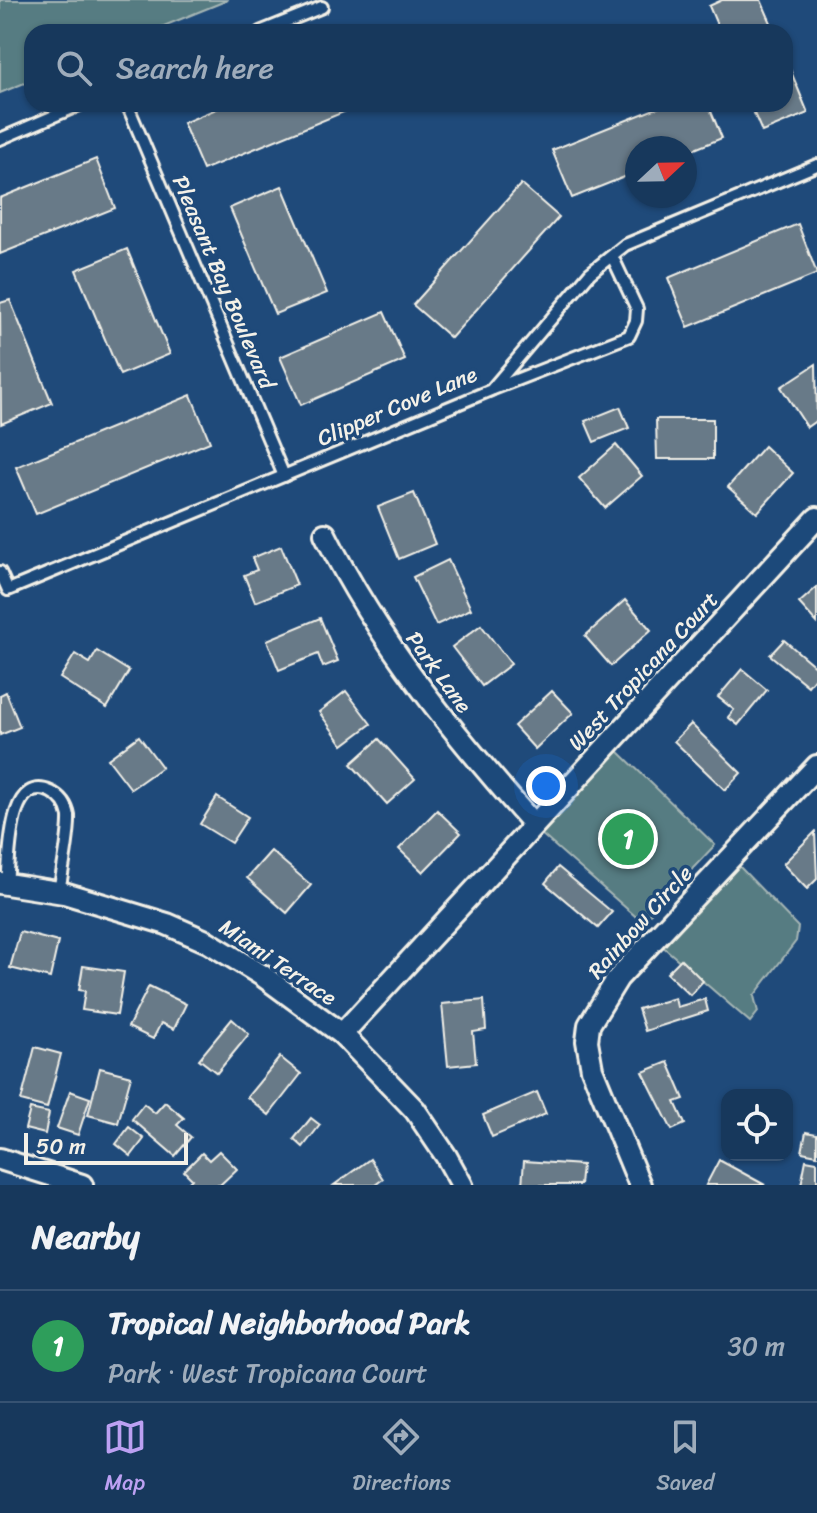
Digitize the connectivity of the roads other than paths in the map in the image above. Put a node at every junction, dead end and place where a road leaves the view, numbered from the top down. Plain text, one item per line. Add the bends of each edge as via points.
1 (322, 7) dead end
2 (280, 24) edge
3 (63, 112) edge
4 (130, 112) edge
5 (0, 139) edge
6 (817, 165) edge
7 (612, 256) junction
8 (491, 390) junction
9 (284, 476) junction
10 (817, 518) edge
11 (325, 534) dead end
12 (0, 572) edge
13 (817, 766) edge
14 (534, 825) junction
15 (4, 884) edge
16 (59, 892) junction
17 (342, 1034) junction
18 (0, 1159) edge
19 (82, 1185) edge
20 (462, 1185) edge
21 (640, 1185) edge

1 - 2 lane
3 - 5 lane
4 - 9 lane, Pleasant Bay Boulevard
6 - 7 lane, Clipper Cove Lane via 625,245
7 - 8 lane, Clipper Cove Lane via 590,273
7 - 8 lane via 637,309 629,336
8 - 9 lane, Clipper Cove Lane
9 - 12 lane, Clipper Cove Lane via 8,590
10 - 14 street, West Tropicana Court
11 - 14 street, Park Lane via 365,610 433,707
13 - 21 street, Rainbow Circle via 618,978 589,1025 592,1069
14 - 17 street, West Tropicana Court
15 - 16 street, Miami Terrace
15 - 16 lane via 14,815 24,795 47,790 62,798 69,816
16 - 17 street, Miami Terrace via 167,924 208,942
17 - 20 street, Miami Terrace via 415,1110
18 - 19 street

